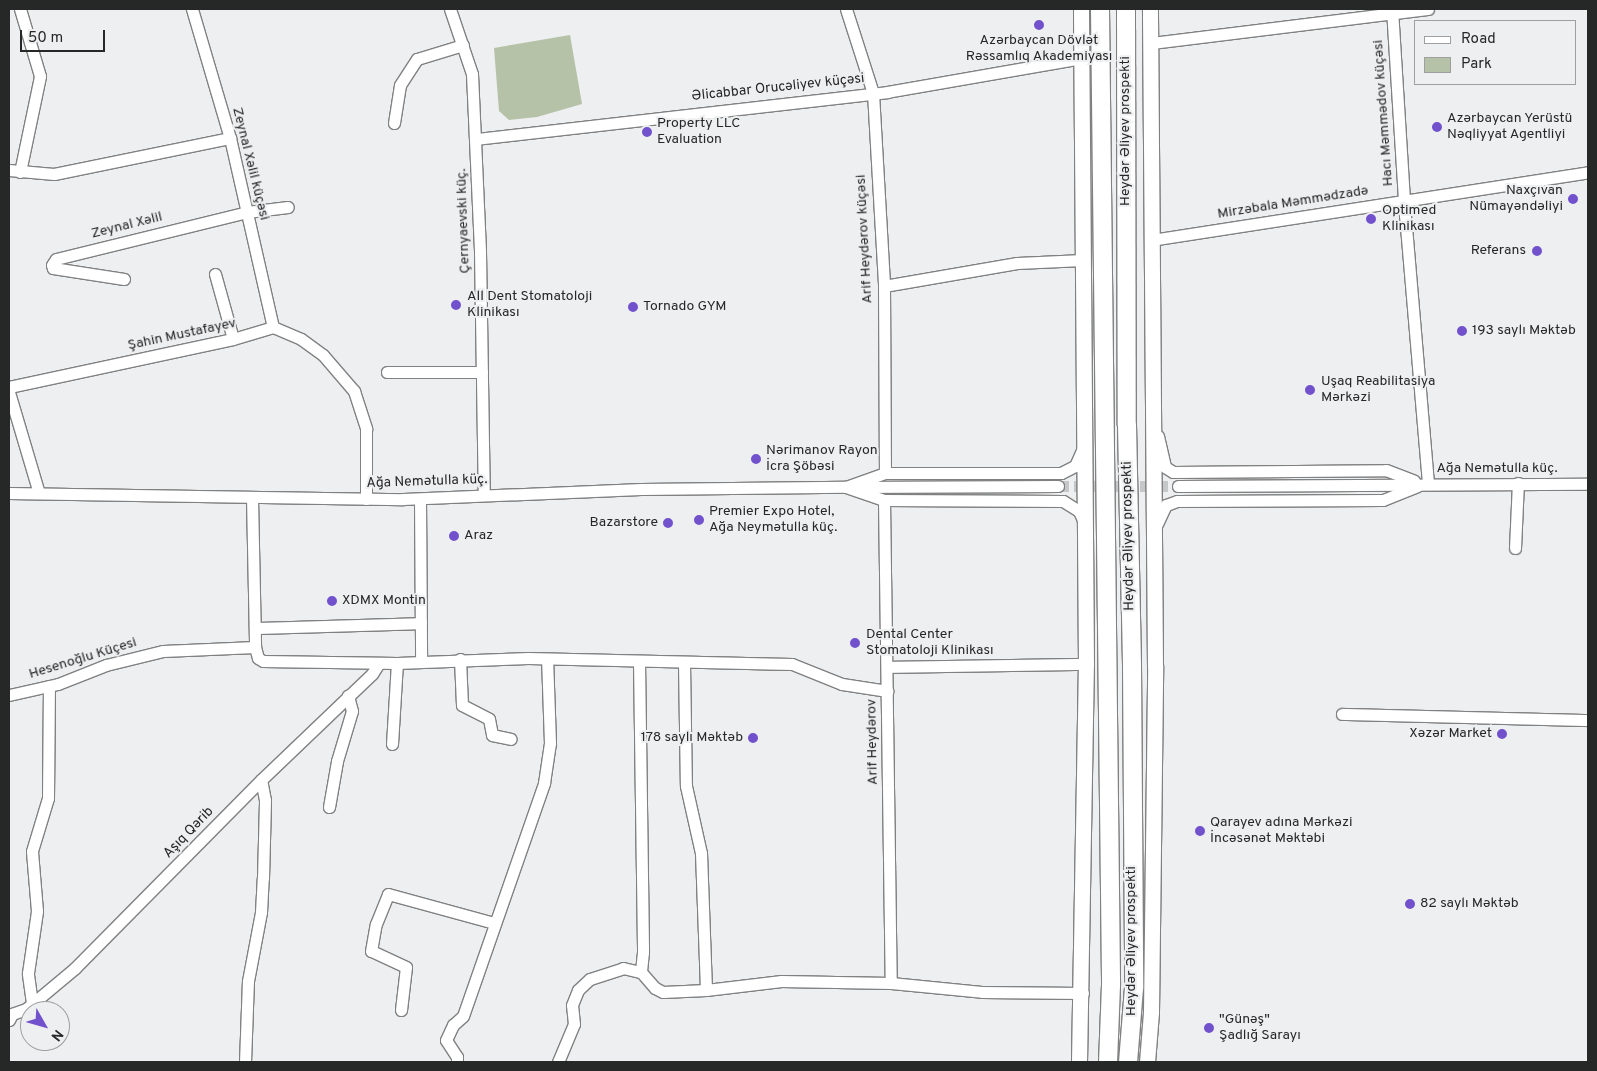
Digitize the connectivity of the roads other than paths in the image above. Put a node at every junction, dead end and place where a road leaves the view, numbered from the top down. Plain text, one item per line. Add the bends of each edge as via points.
1 (20, 9) edge
2 (192, 9) edge
3 (450, 9) edge
4 (846, 9) edge
5 (1081, 9) edge
6 (1100, 9) edge
7 (1126, 9) edge
8 (1150, 9) edge
9 (1428, 9) edge
10 (1392, 11) edge
11 (1151, 44) junction
12 (463, 45) junction
13 (1082, 58) junction
14 (873, 93) junction
15 (394, 123) dead end
16 (230, 138) junction
17 (476, 140) junction
18 (14, 171) edge
19 (1588, 172) edge
20 (9, 180) edge
21 (1404, 199) junction
22 (288, 207) dead end
23 (247, 212) junction
24 (1151, 240) junction
25 (1083, 260) junction
26 (215, 274) dead end
27 (124, 279) dead end
28 (884, 286) junction
29 (273, 327) junction
30 (233, 339) junction
31 (388, 372) dead end
32 (482, 372) junction
33 (9, 387) edge
34 (9, 392) edge
35 (1153, 406) junction
36 (1084, 444) junction
37 (884, 472) junction
38 (1518, 483) junction
39 (1425, 484) junction
40 (1588, 484) edge
41 (1058, 486) tunnel mouth
42 (1178, 486) tunnel mouth
43 (846, 487) junction
44 (9, 493) edge
45 (39, 493) junction
46 (484, 495) junction
47 (252, 498) junction
48 (366, 499) junction
49 (420, 499) junction
50 (884, 500) junction
51 (1085, 524) junction
52 (1151, 548) junction
53 (1515, 548) dead end
54 (421, 622) junction
55 (254, 628) junction
56 (255, 647) junction
57 (460, 659) junction
58 (547, 660) junction
59 (421, 661) junction
60 (639, 661) junction
61 (379, 662) junction
62 (397, 663) junction
63 (684, 663) junction
64 (1086, 664) junction
65 (887, 667) junction
66 (49, 686) junction
67 (887, 691) junction
68 (9, 695) edge
69 (348, 696) junction
70 (1342, 714) dead end
71 (1588, 720) edge
72 (511, 739) dead end
73 (392, 744) dead end
74 (261, 780) junction
75 (329, 807) dead end
76 (494, 923) junction
77 (641, 972) junction
78 (891, 983) junction
79 (706, 990) junction
80 (1083, 993) junction
81 (32, 1001) edge
82 (34, 1001) edge
83 (401, 1010) dead end
84 (1151, 1012) junction
85 (245, 1062) edge
86 (457, 1062) edge
87 (558, 1062) edge
88 (1078, 1062) edge
89 (1108, 1062) edge
90 (1128, 1062) edge
91 (1147, 1062) edge
92 (1152, 1062) edge

1 - 18 street via 40,76
2 - 16 street, Zeynal Xəlil küçəsi
3 - 12 street, Çernyaevski küç.
4 - 14 street, Arif Heydərov küçəsi
5 - 13 main road
6 - 89 highway, Heydər Əliyev prospekti via 1112,986
7 - 90 highway, Heydər Əliyev prospekti via 1126,425 1132,666 1134,988
8 - 11 main road
9 - 10 street
10 - 11 street
10 - 21 street, Hacı Məmmədov küçəsi
11 - 24 main road
12 - 15 street via 417,59 400,84
12 - 17 street, Çernyaevski küç. via 472,74
13 - 14 street, Əlicabbar Orucəliyev küçəsi
13 - 25 main road
14 - 17 street, Əlicabbar Orucəliyev küçəsi
14 - 28 street, Arif Heydərov küçəsi
16 - 18 street via 54,174
16 - 23 street, Zeynal Xəlil küçəsi
17 - 32 street, Çernyaevski küç.
18 - 20 street
19 - 21 street, Mirzəbala Məmmədzadə
21 - 24 street, Mirzəbala Məmmədzadə via 1295,220
21 - 39 street, Hacı Məmmədov küçəsi
22 - 23 street, Zeynal Xəlil
23 - 27 street, Zeynal Xəlil via 56,259 52,264 52,268
23 - 29 street, Zeynal Xəlil küçəsi
24 - 35 main road
25 - 28 street via 1017,263
25 - 36 main road
26 - 30 street
28 - 37 street, Arif Heydərov küçəsi
29 - 30 street, Şahin Mustafayev
29 - 48 street via 301,339 345,378 364,415
30 - 33 street, Şahin Mustafayev
31 - 32 street
32 - 46 street, Çernyaevski küç.
34 - 45 street
35 - 39 street via 1163,462 1170,471 1386,470
35 - 52 main road
36 - 37 street via 1075,466 1061,473
36 - 51 main road
37 - 43 street, Ağa Nemətulla küç.
38 - 39 street, Ağa Nemətulla küç.
38 - 40 street, Ağa Nemətulla küç.
38 - 53 street
39 - 42 street, Ağa Nemətulla küç.
39 - 52 street via 1383,500 1173,502 1161,511
41 - 43 street
43 - 46 street, Ağa Nemətulla küç. via 641,489
43 - 50 street, Ağa Nemətulla küç.
44 - 45 street, Ağa Nemətulla küç.
45 - 47 street, Ağa Nemətulla küç.
46 - 49 street, Ağa Nemətulla küç.
47 - 48 street, Ağa Nemətulla küç.
47 - 55 street
48 - 49 street, Ağa Nemətulla küç.
49 - 54 street
50 - 51 street, Ağa Nemətulla küç. via 1064,501 1079,511
50 - 65 street, Arif Heydərov
51 - 64 main road
52 - 84 main road via 1154,666
54 - 55 street
54 - 59 street
55 - 56 street
56 - 61 street via 258,658 269,662
56 - 66 street, Hesenoğlu Küçesi via 164,651 106,665
57 - 58 street
57 - 59 street
57 - 72 street via 462,705 489,719 492,735
58 - 60 street
58 - 76 street via 550,743 544,783
59 - 62 street
60 - 63 street
60 - 77 street
61 - 62 street
61 - 69 street, Aşıq Qərib via 372,674
62 - 73 street
63 - 67 street via 792,664 842,684
63 - 79 street via 686,786 701,853
64 - 65 street
64 - 80 main road
65 - 67 street, Arif Heydərov
66 - 68 street, Hesenoğlu Küçesi
66 - 81 street via 48,798 32,851 37,911 28,973
67 - 78 street, Arif Heydərov
69 - 74 street, Aşıq Qərib
69 - 75 street via 352,711 337,761
70 - 71 street
74 - 82 street, Aşıq Qərib via 75,968
74 - 85 street via 265,800 264,878 248,982
76 - 83 street via 388,894 376,924 371,951 406,967
76 - 86 street via 463,1016 453,1024 446,1040 458,1057
77 - 79 street via 655,988 664,992
77 - 87 street via 623,968 605,973 590,979 578,990 572,1005 574,1024
78 - 79 street via 781,981
78 - 80 street via 982,992
80 - 88 main road
84 - 91 main road
84 - 92 main road

